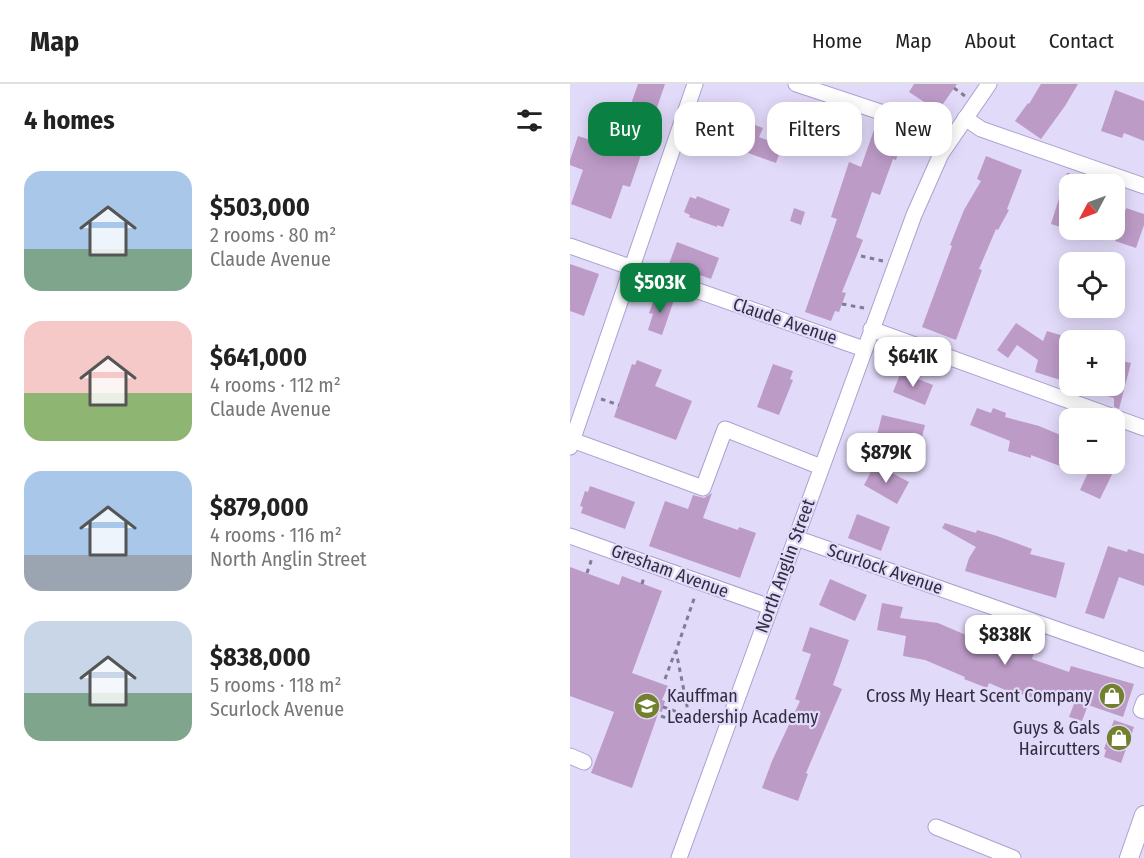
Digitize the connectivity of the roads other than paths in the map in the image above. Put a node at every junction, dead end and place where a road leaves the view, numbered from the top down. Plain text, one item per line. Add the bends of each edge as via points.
1 (695, 84) edge
2 (796, 84) edge
3 (989, 84) edge
4 (965, 118) junction
5 (953, 136) junction
6 (1144, 186) edge
7 (570, 246) edge
8 (632, 268) junction
9 (871, 329) junction
10 (864, 349) junction
11 (1144, 428) edge
12 (571, 443) edge
13 (821, 466) junction
14 (570, 536) edge
15 (796, 538) junction
16 (770, 607) junction
17 (1144, 660) edge
18 (1144, 702) edge
19 (1144, 711) edge
20 (1144, 816) edge
21 (936, 827) dead end
22 (679, 858) edge
23 (1013, 858) edge
24 (1129, 858) edge

1 - 8 street
2 - 5 street
3 - 4 street, North Anglin Street
4 - 5 street, North Anglin Street
4 - 6 street via 981,129
5 - 9 street, North Anglin Street via 924,188
7 - 8 street, Claude Avenue
8 - 10 street, Claude Avenue
8 - 12 street
9 - 10 street, North Anglin Street
9 - 11 street
10 - 13 street, North Anglin Street
12 - 13 street via 703,488 725,429
13 - 15 street, North Anglin Street
14 - 16 street, Gresham Avenue
15 - 16 street, North Anglin Street
15 - 17 street, Scurlock Avenue
16 - 22 street, North Anglin Street
18 - 19 street
20 - 24 main road
21 - 23 street

